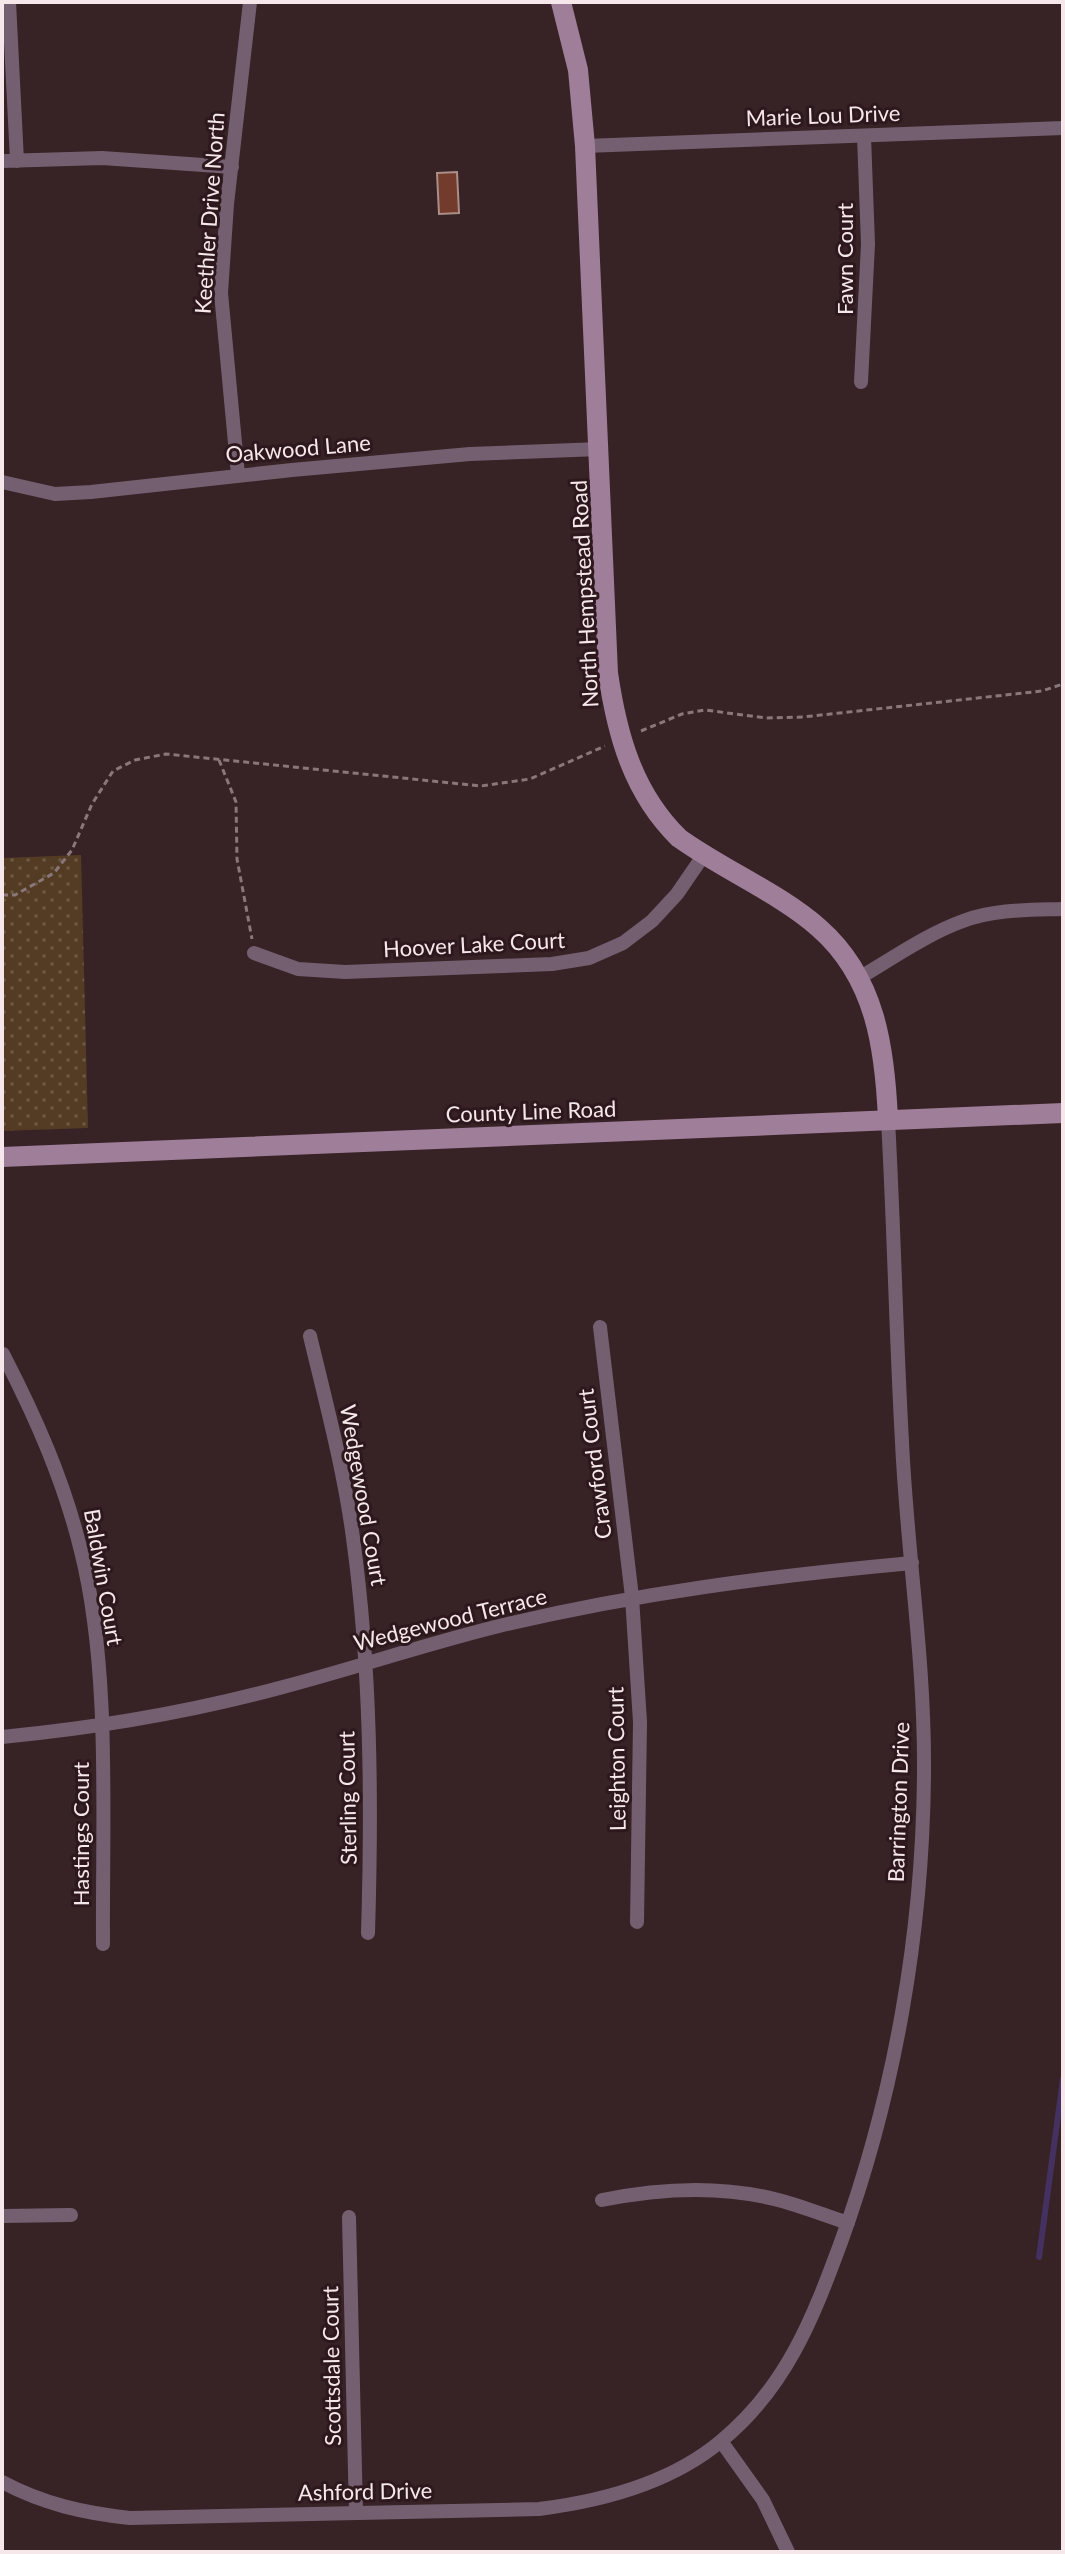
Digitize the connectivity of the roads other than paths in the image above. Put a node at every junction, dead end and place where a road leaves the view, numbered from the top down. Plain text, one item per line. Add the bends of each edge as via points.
1 (9, 2) edge
2 (250, 2) edge
3 (561, 2) edge
4 (1063, 128) edge
5 (864, 136) junction
6 (585, 146) junction
7 (9, 161) edge
8 (232, 167) junction
9 (861, 382) dead end
10 (600, 449) junction
11 (238, 475) junction
12 (2, 482) edge
13 (703, 856) junction
14 (1063, 909) edge
15 (254, 953) road end
16 (859, 978) junction
17 (1063, 1113) edge
18 (888, 1120) junction
19 (2, 1157) edge
20 (600, 1327) dead end
21 (310, 1336) dead end
22 (3, 1354) edge
23 (912, 1563) junction
24 (632, 1597) junction
25 (364, 1663) junction
26 (101, 1725) junction
27 (2, 1737) edge
28 (637, 1922) dead end
29 (368, 1933) dead end
30 (103, 1944) dead end
31 (602, 2200) dead end
32 (71, 2215) dead end
33 (2, 2216) edge
34 (349, 2217) dead end
35 (848, 2223) junction
36 (721, 2441) junction
37 (2, 2482) edge
38 (356, 2513) junction
39 (788, 2552) edge

1 - 7 street
2 - 8 street, Keethler Drive North
3 - 6 street, North Hempstead Road via 578,70
4 - 5 street, Marie Lou Drive
5 - 6 street, Marie Lou Drive
5 - 9 street, Fawn Court via 868,244
6 - 10 street, North Hempstead Road
7 - 8 street via 102,158
8 - 11 street, Keethler Drive North via 221,293
10 - 11 street, Oakwood Lane via 470,454
10 - 13 street, North Hempstead Road via 614,713 641,791 665,824
11 - 12 street, Oakwood Lane via 55,494
13 - 15 street, Hoover Lake Court via 652,921 623,943 589,958 345,972 298,969
13 - 16 street, North Hempstead Road via 819,928
14 - 16 street via 966,919
16 - 18 street, North Hempstead Road via 883,1047
17 - 18 street, County Line Road
18 - 19 street, County Line Road
18 - 23 street, Barrington Drive
20 - 24 street, Crawford Court
21 - 25 street, Wedgewood Court via 341,1462
22 - 26 street, Baldwin Court via 55,1463 82,1554
23 - 24 street, Wedgewood Terrace via 745,1579
23 - 35 street, Barrington Drive via 924,1745 917,1904 884,2098
24 - 25 street, Wedgewood Terrace
24 - 28 street, Leighton Court via 640,1722
25 - 26 street, Wedgewood Terrace via 198,1708
25 - 29 street, Sterling Court via 370,1758
26 - 27 street, Wedgewood Terrace
26 - 30 street, Hastings Court
31 - 35 street via 724,2191 782,2201
32 - 33 street
34 - 38 street, Scottsdale Court
35 - 36 street, Barrington Drive via 804,2337 768,2391
36 - 38 street, Ashford Drive via 656,2479 575,2505
36 - 39 street via 763,2500
37 - 38 street, Ashford Drive via 52,2504 130,2518

